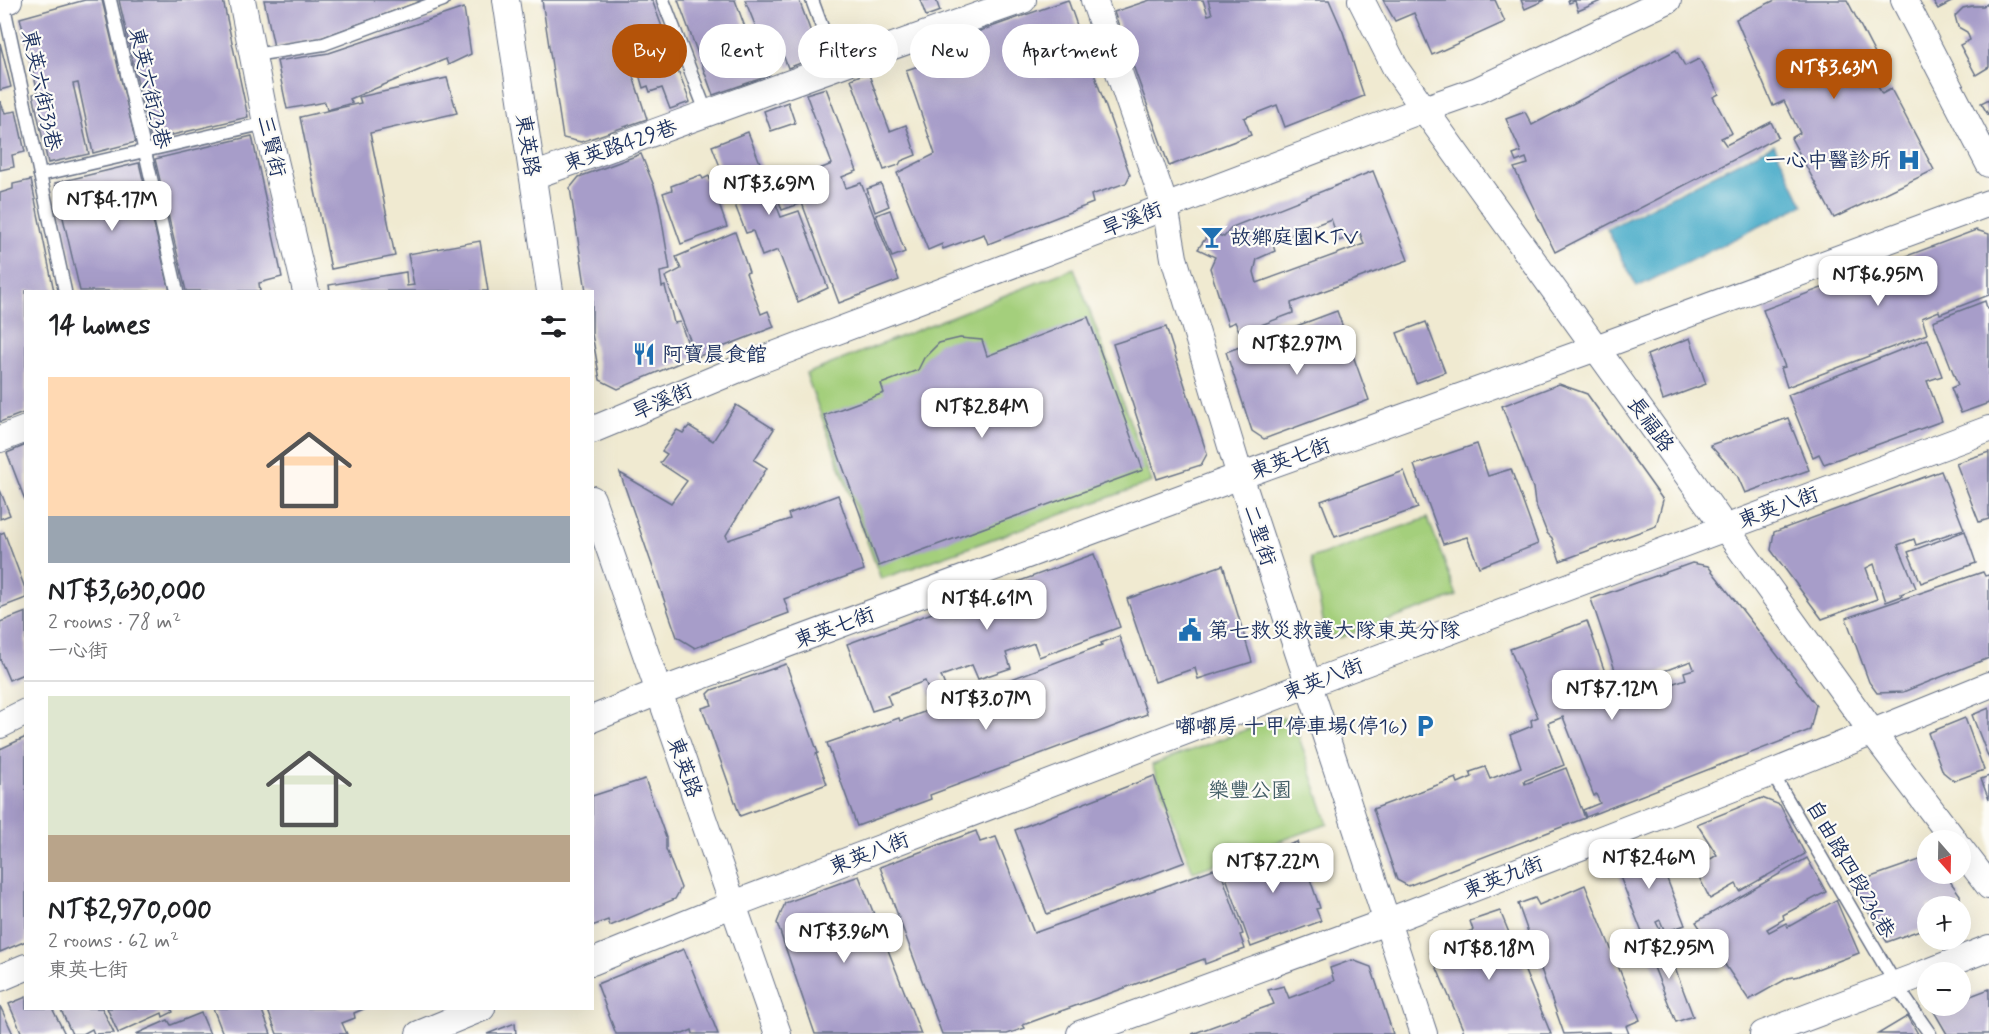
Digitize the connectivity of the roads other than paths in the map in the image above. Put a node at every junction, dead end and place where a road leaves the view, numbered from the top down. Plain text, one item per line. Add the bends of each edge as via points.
1 (110, 0) edge
2 (242, 0) edge
3 (443, 0) edge
4 (506, 0) edge
5 (663, 0) edge
6 (812, 0) edge
7 (1023, 0) edge
8 (1094, 0) edge
9 (1361, 0) edge
10 (1668, 0) edge
11 (1904, 0) edge
12 (4, 1) edge
13 (821, 24) edge
14 (898, 44) edge
15 (254, 55) junction
16 (803, 78) edge
17 (1424, 109) junction
18 (707, 114) junction
19 (266, 123) junction
20 (145, 152) junction
21 (1989, 164) edge
22 (40, 175) junction
23 (532, 176) junction
24 (1989, 203) edge
25 (1165, 206) junction
26 (65, 290) edge
27 (177, 290) edge
28 (306, 290) edge
29 (550, 290) edge
30 (1596, 348) junction
31 (594, 429) edge
32 (1989, 429) edge
33 (24, 430) edge
34 (0, 439) edge
35 (1240, 476) junction
36 (594, 506) edge
37 (1726, 527) junction
38 (1309, 684) junction
39 (1989, 685) edge
40 (658, 692) junction
41 (24, 713) edge
42 (594, 718) edge
43 (0, 724) edge
44 (1872, 732) junction
45 (1772, 773) junction
46 (1946, 830) edge
47 (1971, 863) edge
48 (1989, 886) edge
49 (734, 904) junction
50 (1386, 922) junction
51 (1989, 948) edge
52 (594, 961) edge
53 (1953, 962) edge
54 (24, 967) edge
55 (1917, 976) edge
56 (0, 978) edge
57 (1896, 985) junction
58 (476, 1010) edge
59 (424, 1027) edge
60 (778, 1034) edge
61 (1080, 1034) edge
62 (1424, 1034) edge
63 (1763, 1034) edge
64 (1930, 1034) edge

1 - 20 lane, 東英六街23巷
2 - 15 street, 三賢街
3 - 15 lane via 324,44
4 - 23 street, 東英路
5 - 18 lane
6 - 13 lane
7 - 14 street, 東英路429巷
8 - 25 street, 二聖街
9 - 17 street, 長福路 via 1396,69
10 - 17 street, 旱溪街 via 1478,90
11 - 21 street
12 - 22 lane, 東英六街33巷
15 - 19 street, 三賢街
16 - 18 street, 東英路429巷
17 - 25 street, 旱溪街
17 - 30 street, 長福路
18 - 23 street, 東英路429巷
19 - 20 lane
19 - 28 street, 三賢街
20 - 22 lane
20 - 27 lane, 東英六街23巷
22 - 26 lane, 東英六街33巷
23 - 29 street, 東英路
24 - 30 street, 東英七街
25 - 31 street, 旱溪街 via 758,361
25 - 35 street, 二聖街 via 1174,258
30 - 35 street, 東英七街
30 - 37 street, 長福路
32 - 37 street, 東英八街
33 - 34 street
35 - 38 street, 二聖街
35 - 40 street, 東英七街
36 - 40 street, 東英路
37 - 38 street, 東英八街
37 - 44 street, 長福路
38 - 49 street, 東英八街
38 - 50 street, 二聖街
39 - 44 street, 東英九街
40 - 42 street, 東英七街
40 - 49 street, 東英路
41 - 43 street
44 - 45 street, 東英九街
44 - 46 street, 長福路
45 - 50 street, 東英九街
45 - 57 lane, 自由路四段236巷
47 - 48 street
49 - 52 street, 東英八街
49 - 60 street, 東英路
50 - 61 street, 東英九街
50 - 62 street, 二聖街
51 - 53 street
54 - 56 street
55 - 57 street
57 - 63 street
57 - 64 lane, 自由路四段236巷
58 - 59 street

